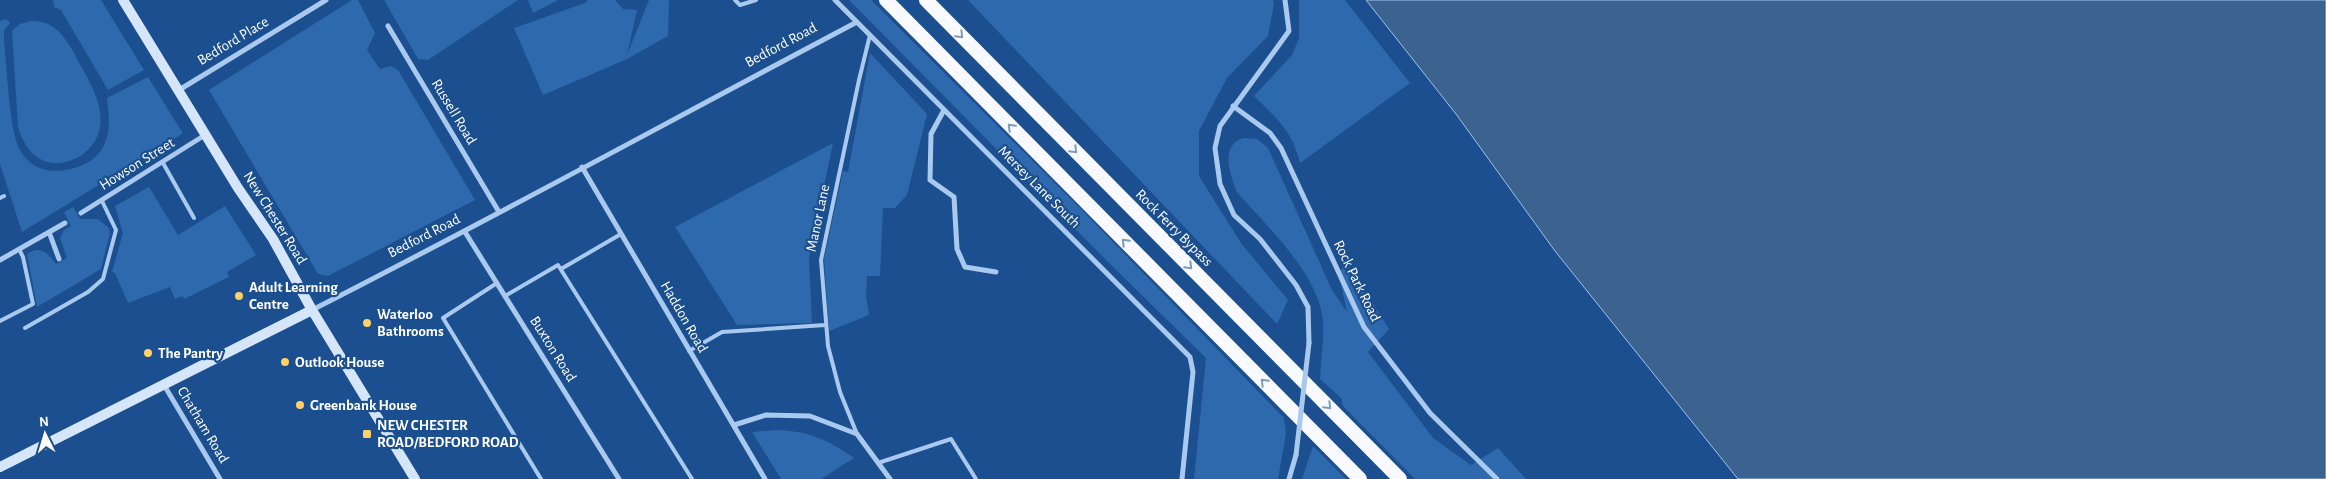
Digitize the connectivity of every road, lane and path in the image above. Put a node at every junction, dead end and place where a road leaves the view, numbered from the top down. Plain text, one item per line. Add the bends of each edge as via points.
1 (124, 0) edge
2 (326, 0) edge
3 (735, 0) edge
4 (756, 0) edge
5 (835, 0) edge
6 (886, 0) edge
7 (926, 0) edge
8 (1285, 0) edge
9 (857, 22) junction
10 (388, 26) dead end
11 (870, 35) junction
12 (179, 90) junction
13 (1233, 106) junction
14 (944, 110) junction
15 (205, 135) junction
16 (163, 162) junction
17 (582, 168) junction
18 (102, 201) junction
19 (499, 212) junction
20 (81, 213) dead end
21 (194, 218) dead end
22 (65, 223) dead end
23 (49, 232) junction
24 (465, 232) junction
25 (621, 234) junction
26 (19, 250) junction
27 (59, 259) dead end
28 (0, 260) edge
29 (561, 269) junction
30 (996, 272) dead end
31 (497, 283) junction
32 (505, 296) junction
33 (312, 310) junction
34 (0, 321) edge
35 (825, 325) junction
36 (25, 328) dead end
37 (689, 351) junction
38 (164, 385) junction
39 (734, 425) junction
40 (857, 434) junction
41 (878, 463) junction
42 (0, 467) edge
43 (220, 479) edge
44 (415, 479) edge
45 (541, 479) edge
46 (619, 479) edge
47 (692, 479) edge
48 (765, 479) edge
49 (890, 479) edge
50 (976, 479) edge
51 (1182, 479) edge
52 (1289, 479) edge
53 (1360, 479) edge
54 (1400, 479) edge
55 (1497, 479) edge

1 - 12 main road, New Chester Road
2 - 12 street, Bedford Place
3 - 4 lane via 740,5
5 - 9 street, Mersey Lane South
53 -> 6 highway
7 -> 54 highway, Rock Ferry Bypass
8 - 13 street via 1289,31
9 - 11 street, Mersey Lane South
9 - 17 street, Bedford Road
10 - 19 street, Russell Road
11 - 14 street, Mersey Lane South
11 - 35 lane, Manor Lane via 821,260
12 - 15 main road, New Chester Road
13 - 52 street, bridge via 1220,126 1215,148 1220,184 1234,215 1260,239 1296,285 1308,307 1310,343 1296,455
13 - 55 street, Rock Park Road via 1270,133 1281,148 1364,327 1430,413
14 - 30 street via 931,134 930,180 954,198 957,249 965,267
14 - 51 street, Mersey Lane South via 1190,357 1193,372
15 - 16 street, Howson Street
15 - 33 main road, New Chester Road via 273,239
16 - 18 street, Howson Street
16 - 21 lane
17 - 19 street, Bedford Road
17 - 25 street, Haddon Road
18 - 20 street, Howson Street
18 - 36 lane via 116,230 103,279 88,292
19 - 24 street, Bedford Road
22 - 23 street
23 - 26 street
23 - 27 street
24 - 31 street, Buxton Road
24 - 33 street, Bedford Road
25 - 29 lane
25 - 37 street, Haddon Road
26 - 28 street
26 - 34 lane via 33,304
29 - 32 lane via 558,265
29 - 47 lane
31 - 32 street, Buxton Road
31 - 45 lane via 443,318
32 - 46 street, Buxton Road
33 - 38 main road, Bedford Road
33 - 44 main road, New Chester Road
35 - 37 lane via 722,332
35 - 40 lane, Manor Lane via 840,392
37 - 39 street, Haddon Road
38 - 42 main road, Bedford Road
38 - 43 street, Chatham Road
39 - 40 street via 766,415 810,416
39 - 48 street, Haddon Road
40 - 41 street
41 - 49 street
41 - 50 lane via 951,439

